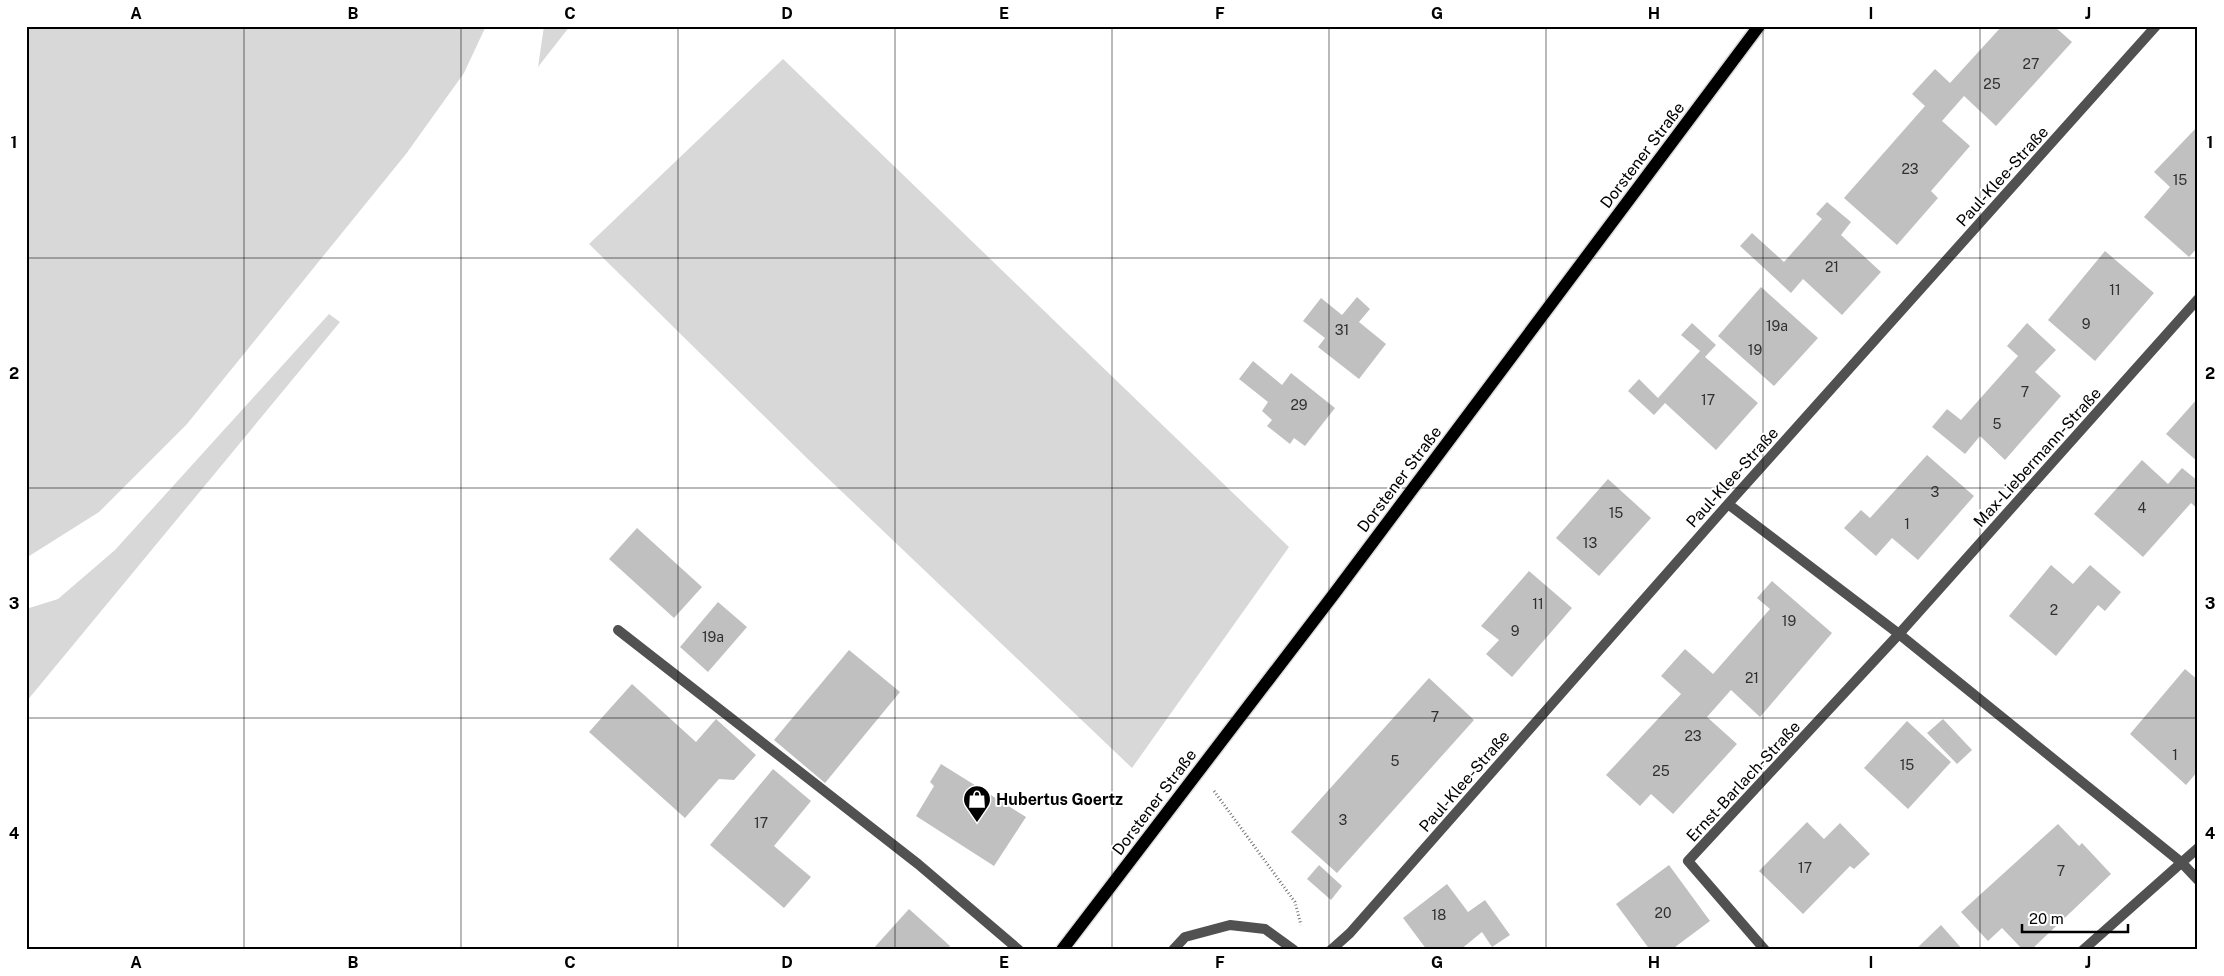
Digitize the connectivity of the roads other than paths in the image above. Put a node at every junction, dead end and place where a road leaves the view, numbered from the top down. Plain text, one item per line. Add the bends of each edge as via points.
1 (1759, 26) edge
2 (2156, 26) edge
3 (2198, 299) edge
4 (1728, 504) junction
5 (618, 630) dead end
6 (1899, 634) junction
7 (2198, 848) edge
8 (2182, 863) junction
9 (2198, 880) edge
10 (1019, 950) edge
11 (1062, 950) edge
12 (1172, 950) edge
13 (1294, 950) edge
14 (1331, 950) edge
15 (1765, 950) edge
16 (2083, 950) edge

1 - 11 main road, Dorstener Straße via 1334,594
2 - 4 street, Paul-Klee-Straße
3 - 6 street, Max-Liebermann-Straße
4 - 6 street
4 - 14 street, Paul-Klee-Straße via 1350,933
5 - 10 street via 918,864
6 - 8 street
6 - 15 street, Ernst-Barlach-Straße via 1688,861
7 - 8 street
8 - 9 street
8 - 16 street
12 - 13 street via 1185,937 1230,925 1265,930

